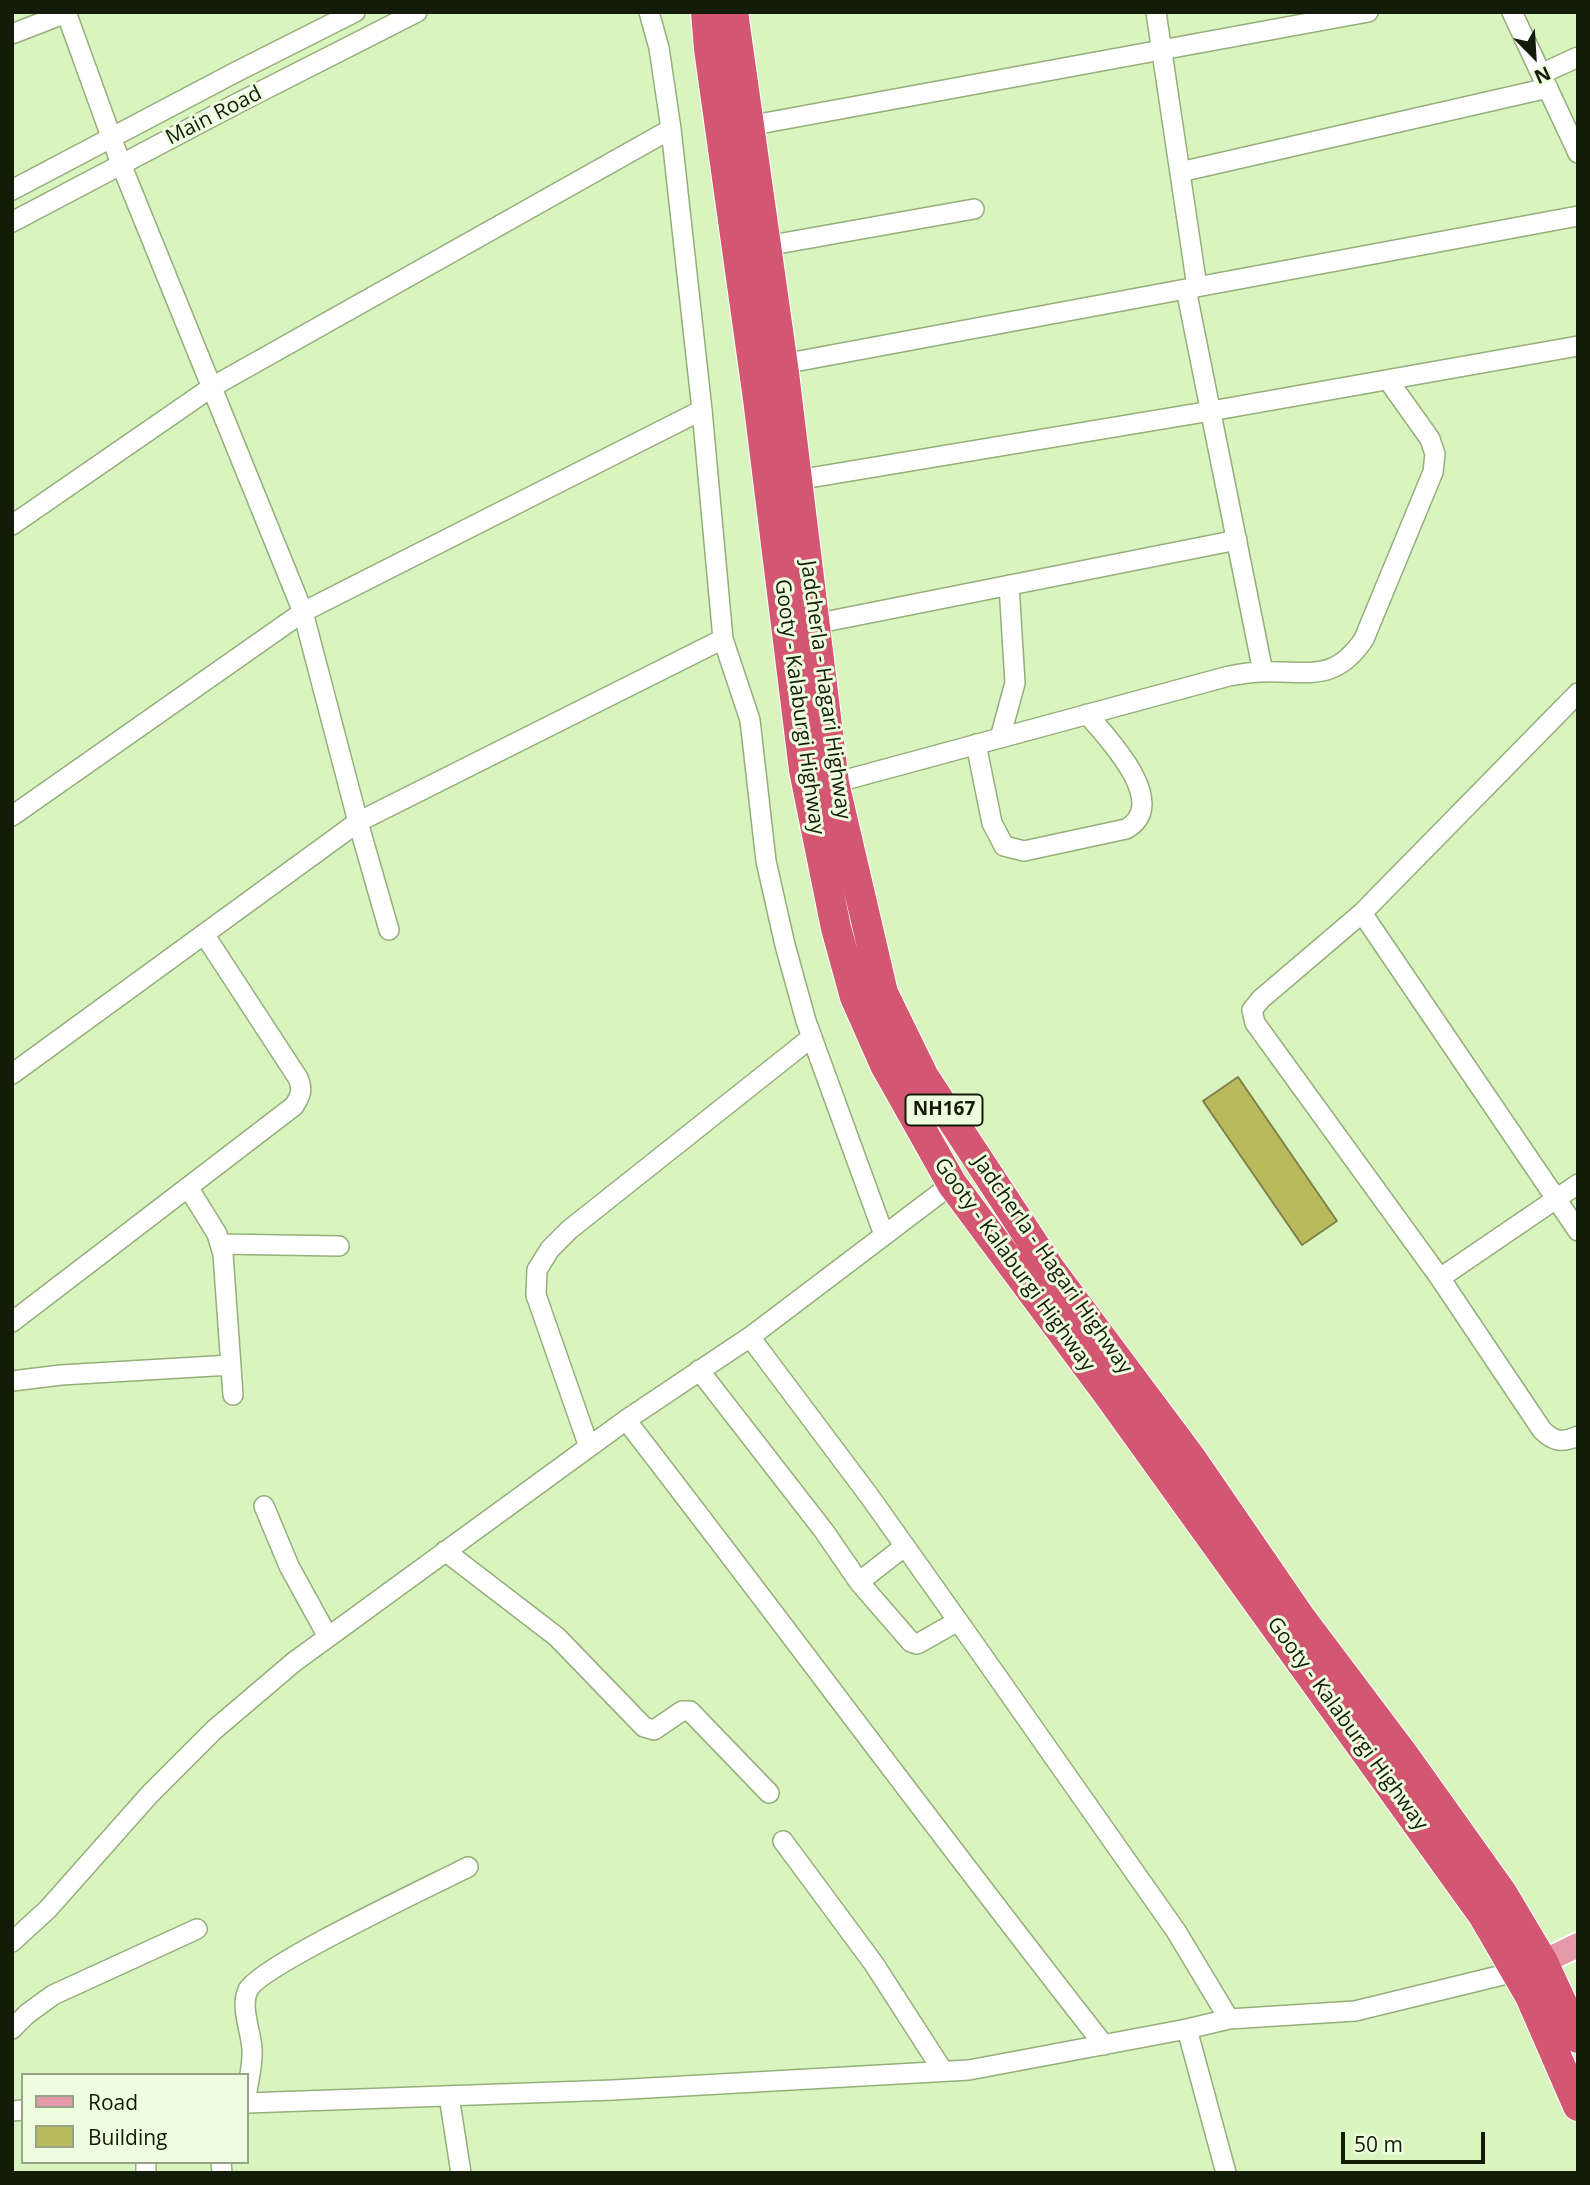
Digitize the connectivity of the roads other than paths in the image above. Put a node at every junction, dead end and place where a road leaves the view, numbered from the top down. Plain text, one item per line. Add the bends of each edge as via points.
1 (66, 12) edge
2 (355, 12) edge
3 (417, 12) edge
4 (649, 12) edge
5 (706, 12) edge
6 (733, 12) edge
7 (1156, 12) edge
8 (1368, 12) edge
9 (1512, 12) edge
10 (12, 34) edge
11 (1162, 51) junction
12 (1578, 57) edge
13 (1545, 81) junction
14 (748, 125) junction
15 (671, 129) junction
16 (111, 137) junction
17 (1578, 153) edge
18 (121, 164) junction
19 (1180, 172) junction
20 (12, 190) edge
21 (974, 209) dead end
22 (1578, 216) edge
23 (12, 222) edge
24 (766, 246) junction
25 (1192, 288) junction
26 (1578, 346) edge
27 (783, 364) junction
28 (1388, 380) junction
29 (212, 387) junction
30 (702, 410) junction
31 (1211, 411) junction
32 (797, 480) junction
33 (12, 524) edge
34 (1237, 540) junction
35 (1009, 585) junction
36 (303, 612) junction
37 (814, 624) junction
38 (723, 639) junction
39 (1263, 672) junction
40 (1578, 693) edge
41 (1087, 714) junction
42 (1000, 738) junction
43 (976, 744) junction
44 (834, 783) junction
45 (12, 817) edge
46 (358, 822) junction
47 (1362, 913) junction
48 (389, 930) dead end
49 (204, 934) junction
50 (811, 1037) junction
51 (12, 1074) edge
52 (952, 1184) junction
53 (1578, 1184) edge
54 (188, 1187) junction
55 (1557, 1199) junction
56 (1578, 1231) edge
57 (884, 1235) junction
58 (221, 1244) junction
59 (339, 1246) dead end
60 (1440, 1279) junction
61 (12, 1322) edge
62 (750, 1337) junction
63 (231, 1365) junction
64 (699, 1370) junction
65 (12, 1381) edge
66 (233, 1395) dead end
67 (626, 1420) junction
68 (1578, 1436) edge
69 (589, 1447) junction
70 (264, 1506) dead end
71 (905, 1546) junction
72 (446, 1551) junction
73 (859, 1582) junction
74 (958, 1620) junction
75 (328, 1637) junction
76 (769, 1793) dead end
77 (783, 1841) dead end
78 (468, 1867) dead end
79 (197, 1929) dead end
80 (12, 1942) edge
81 (1578, 1945) edge
82 (1543, 1962) junction
83 (1515, 1972) junction
84 (1229, 2019) junction
85 (12, 2029) edge
86 (1188, 2029) junction
87 (1578, 2038) edge
88 (1104, 2045) junction
89 (943, 2071) junction
90 (248, 2083) edge
91 (449, 2096) junction
92 (248, 2102) edge
93 (1578, 2106) edge
94 (461, 2173) edge
95 (1226, 2173) edge

1 - 10 street
1 - 16 street
2 - 16 street, Main Road
3 - 18 street, Main Road
4 - 15 street
5 - 52 highway, Gooty - Kalaburgi Highway / NH167 via 804,770 836,928 855,997 885,1065
6 - 14 highway, Jadcherla - Hagari Highway / NH167
7 - 11 street
8 - 11 street
9 - 13 street
11 - 14 street
11 - 19 street
12 - 13 street
13 - 17 street
13 - 19 street
14 - 24 highway, Jadcherla - Hagari Highway / NH167
15 - 29 street
15 - 30 street
16 - 18 street
16 - 20 street, Main Road
18 - 23 street, Main Road
18 - 29 street
19 - 25 street
21 - 24 street
22 - 25 street
24 - 27 highway, Jadcherla - Hagari Highway / NH167
25 - 27 street
25 - 31 street
26 - 28 street
27 - 32 highway, Jadcherla - Hagari Highway / NH167
28 - 31 street
28 - 39 street via 1430,439 1435,454 1433,472 1364,639 1341,665 1327,670
29 - 33 street
29 - 36 street
30 - 36 street
30 - 38 street
31 - 32 street
31 - 34 street
32 - 37 highway, Jadcherla - Hagari Highway / NH167
34 - 35 street
34 - 39 street
35 - 37 street
35 - 42 street via 1015,682
36 - 45 street
36 - 46 street
37 - 44 highway, Jadcherla - Hagari Highway / NH167
38 - 46 street
38 - 50 street via 750,720 766,861
39 - 41 street via 1229,676
40 - 47 street
41 - 42 street
41 - 43 street via 1137,781 1142,810 1134,825 1126,829 1024,851 1004,846 992,823
42 - 43 street
43 - 44 street
44 - 82 highway, Jadcherla - Hagari Highway / NH167 via 883,993 924,1077 1050,1269 1502,1893
46 - 48 street
46 - 49 street
47 - 55 street
47 - 60 street via 1261,999 1252,1010 1253,1017
49 - 51 street
49 - 54 street via 302,1091 294,1106
50 - 57 street
50 - 69 street via 569,1230 537,1270 536,1295
52 - 57 street
52 - 83 highway, Gooty - Kalaburgi Highway / NH167 via 1446,1861
53 - 55 street
54 - 58 street
54 - 61 street
55 - 56 street
55 - 60 street
57 - 62 street
58 - 59 street
58 - 63 street
60 - 68 street via 1542,1430 1553,1440
62 - 64 street
62 - 71 street
63 - 65 street
63 - 66 street
64 - 67 street
64 - 73 street
67 - 69 street
67 - 88 street
69 - 72 street
70 - 75 street via 289,1566
71 - 73 street
71 - 74 street
72 - 75 street
72 - 76 street via 557,1637 645,1727 654,1730 682,1711 690,1711
73 - 74 street via 914,1643
74 - 84 street via 1176,1931
75 - 80 street via 214,1730
77 - 89 street via 874,1964
78 - 90 street via 256,1979 245,2003 252,2050
79 - 85 street via 53,1995
81 - 82 main road
82 - 83 main road
82 - 87 highway, Jadcherla - Hagari Highway / NH167
83 - 84 street via 1355,2011
83 - 93 highway, Gooty - Kalaburgi Highway / NH167
84 - 86 street
86 - 88 street
86 - 95 street
88 - 89 street
89 - 91 street
91 - 92 street
91 - 94 street

